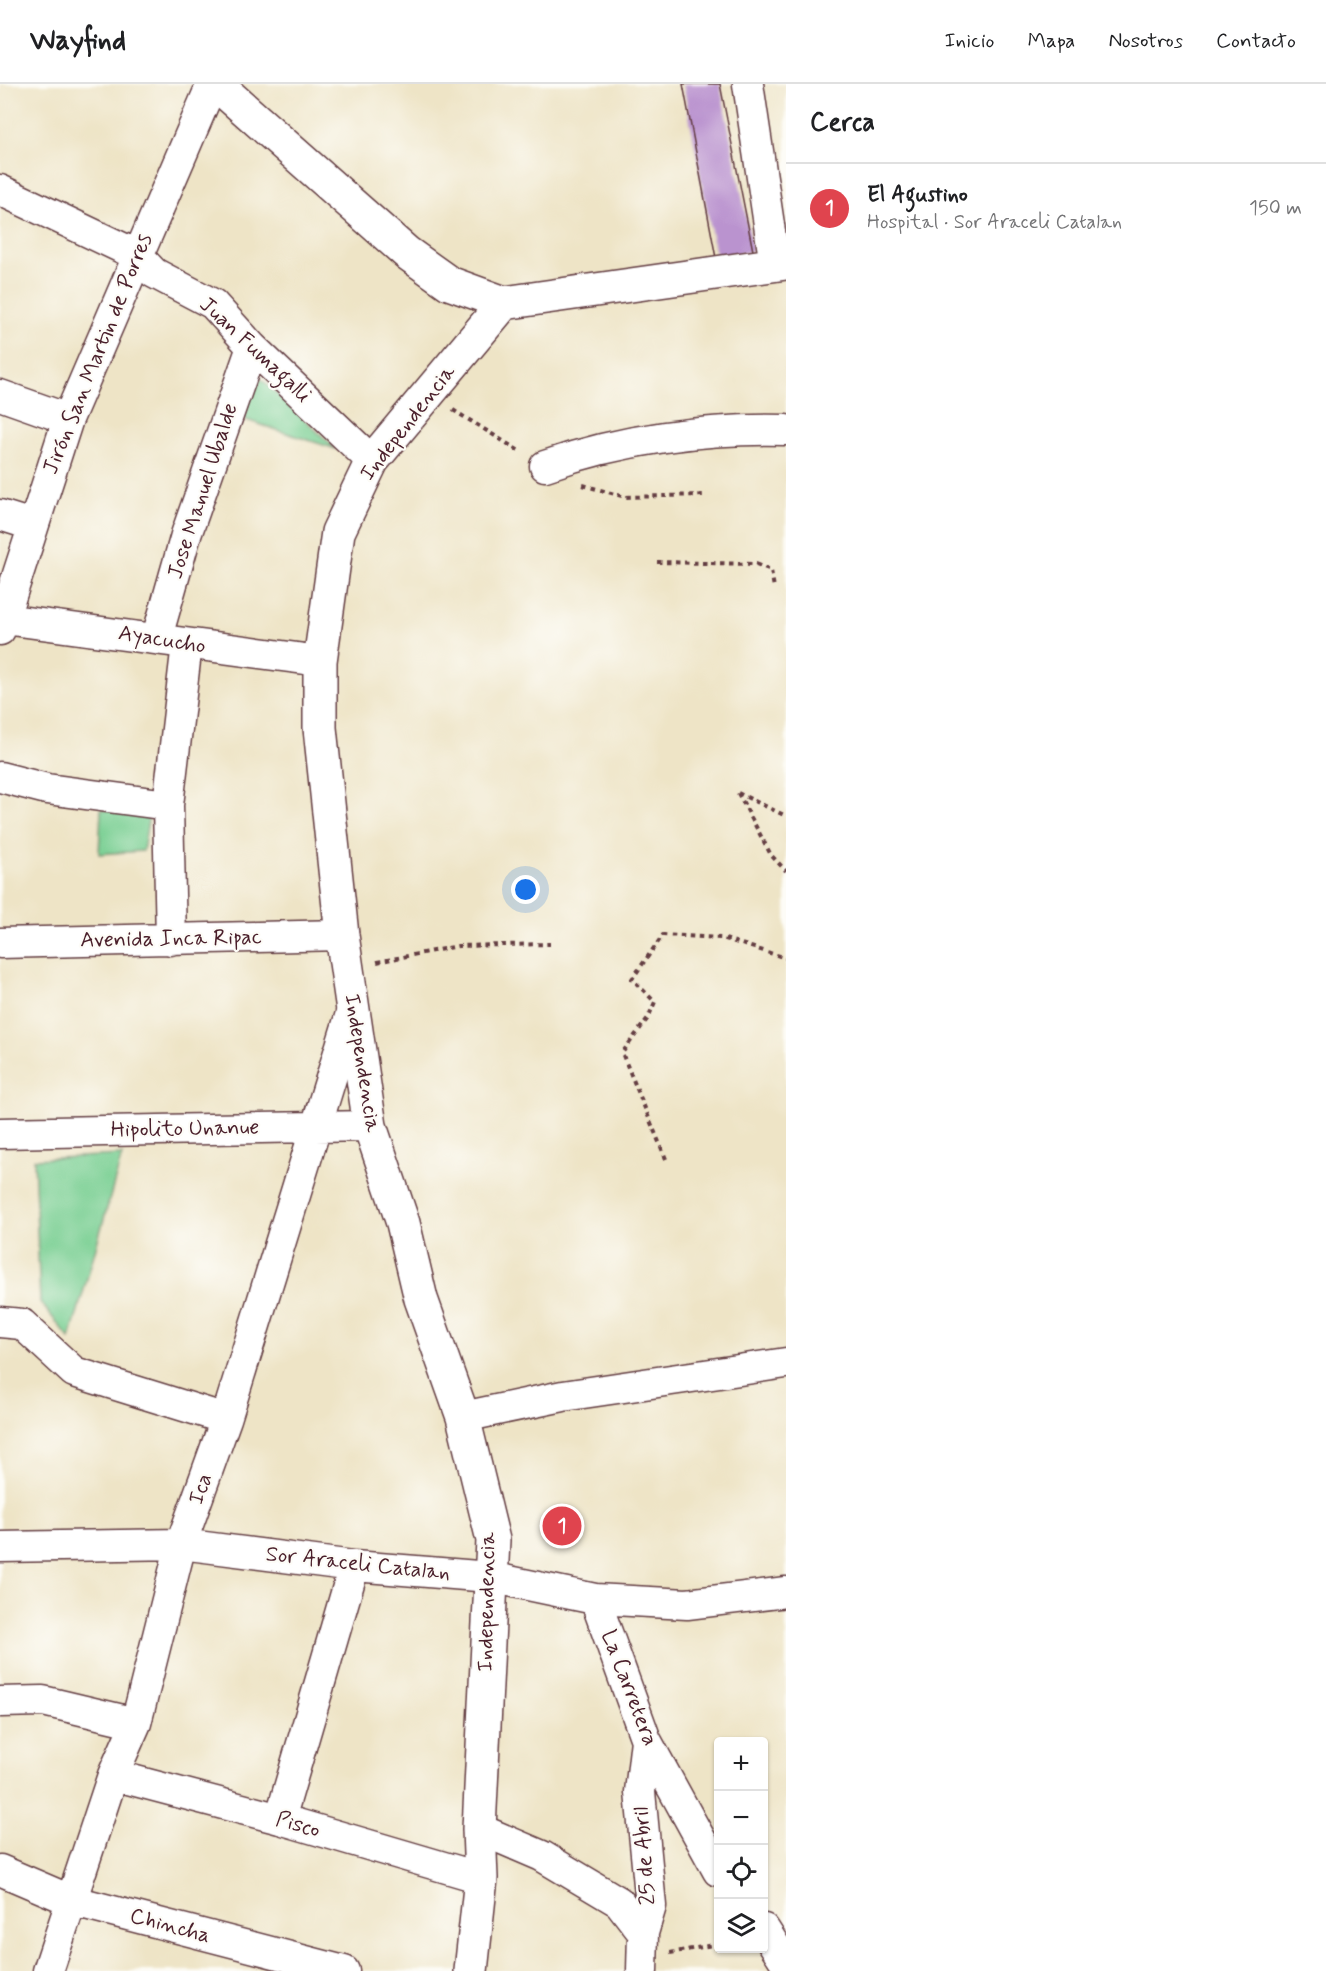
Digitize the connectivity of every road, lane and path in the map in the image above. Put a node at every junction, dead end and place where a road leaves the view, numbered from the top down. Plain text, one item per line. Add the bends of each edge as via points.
1 (214, 84) edge
2 (748, 84) edge
3 (0, 190) edge
4 (137, 255) junction
5 (780, 264) edge
6 (504, 303) junction
7 (252, 347) junction
8 (0, 395) edge
9 (68, 419) junction
10 (786, 430) edge
11 (372, 461) junction
12 (545, 466) dead end
13 (0, 515) edge
14 (32, 525) junction
15 (657, 562) dead end
16 (774, 588) dead end
17 (2, 624) edge
18 (157, 638) junction
19 (187, 644) junction
20 (320, 661) junction
21 (0, 777) edge
22 (168, 805) junction
23 (786, 816) edge
24 (786, 871) edge
25 (342, 935) junction
26 (171, 940) junction
27 (0, 943) edge
28 (550, 944) dead end
29 (786, 958) edge
30 (347, 968) junction
31 (353, 1006) junction
32 (314, 1126) junction
33 (370, 1126) junction
34 (0, 1133) edge
35 (666, 1159) dead end
36 (0, 1322) edge
37 (786, 1363) edge
38 (463, 1417) junction
39 (225, 1419) junction
40 (181, 1544) junction
41 (0, 1547) edge
42 (354, 1566) junction
43 (490, 1577) junction
44 (786, 1592) edge
45 (595, 1599) junction
46 (0, 1702) edge
47 (136, 1723) junction
48 (646, 1740) junction
49 (113, 1775) junction
50 (280, 1819) junction
51 (480, 1829) junction
52 (714, 1864) edge
53 (0, 1870) edge
54 (482, 1878) junction
55 (70, 1900) junction
56 (768, 1935) edge
57 (714, 1945) edge
58 (643, 1954) edge
59 (786, 1963) edge
60 (310, 1967) edge
61 (48, 1971) edge
62 (344, 1971) edge
63 (471, 1971) edge

1 - 4 street, Jirón San Martin de Porres
1 - 6 street via 407,254 449,283
2 - 5 street
3 - 4 street, Juan Fumagalli
4 - 7 street, Juan Fumagalli via 154,273 213,304
4 - 9 street, Jirón San Martin de Porres
5 - 6 street
6 - 11 street, Independencia
7 - 11 street, Juan Fumagalli
7 - 18 street, Jose Manuel Ubalde via 186,535
8 - 9 street
9 - 14 street, Jirón San Martin de Porres
10 - 12 street via 730,429 588,451
11 - 20 street, Independencia via 338,532
13 - 14 street
14 - 17 street, Jirón San Martin de Porres
15 - 16 path via 756,564 771,570
17 - 18 street, Ayacucho
18 - 19 street, Ayacucho
19 - 20 street, Ayacucho
19 - 22 street
20 - 25 street, Independencia via 320,728
21 - 22 street via 47,789
22 - 26 street
23 - 24 path via 738,793 771,855
25 - 26 street, Avenida Inca Ripac
25 - 30 street, Independencia
26 - 27 street, Avenida Inca Ripac
28 - 30 path via 458,946
29 - 35 path via 722,938 663,935 632,979 655,1002 622,1053
30 - 31 street, Independencia
31 - 32 street, Ica
31 - 33 street, Independencia
32 - 33 street, Hipolito Unanue
32 - 34 street, Hipolito Unanue
32 - 39 street, Ica
33 - 38 street, Independencia via 403,1223 422,1299
36 - 39 street via 22,1324 74,1372
37 - 38 street via 563,1396
38 - 43 street, Independencia via 493,1540
39 - 40 street, Ica
40 - 41 street, Sor Araceli Catalan
40 - 42 street, Sor Araceli Catalan
40 - 47 street, Ica
42 - 43 street, Sor Araceli Catalan
42 - 50 street
43 - 45 street, Sor Araceli Catalan
43 - 51 street, Independencia
44 - 45 street, Sor Araceli Catalan via 687,1604
45 - 48 street, La Carretera
46 - 47 street via 43,1701
47 - 49 street, Ica
48 - 52 street, La Carretera
48 - 58 street, 25 de Abril via 640,1792 651,1906
49 - 50 street, Pisco
49 - 55 street, Ica
50 - 54 street, Pisco
51 - 54 street, Independencia
51 - 58 street via 542,1856 619,1902
53 - 55 street, Chincha
54 - 63 street, Independencia
55 - 60 street, Chincha
55 - 61 street, Ica
56 - 59 street
57 - 58 path
60 - 62 street, Chincha

